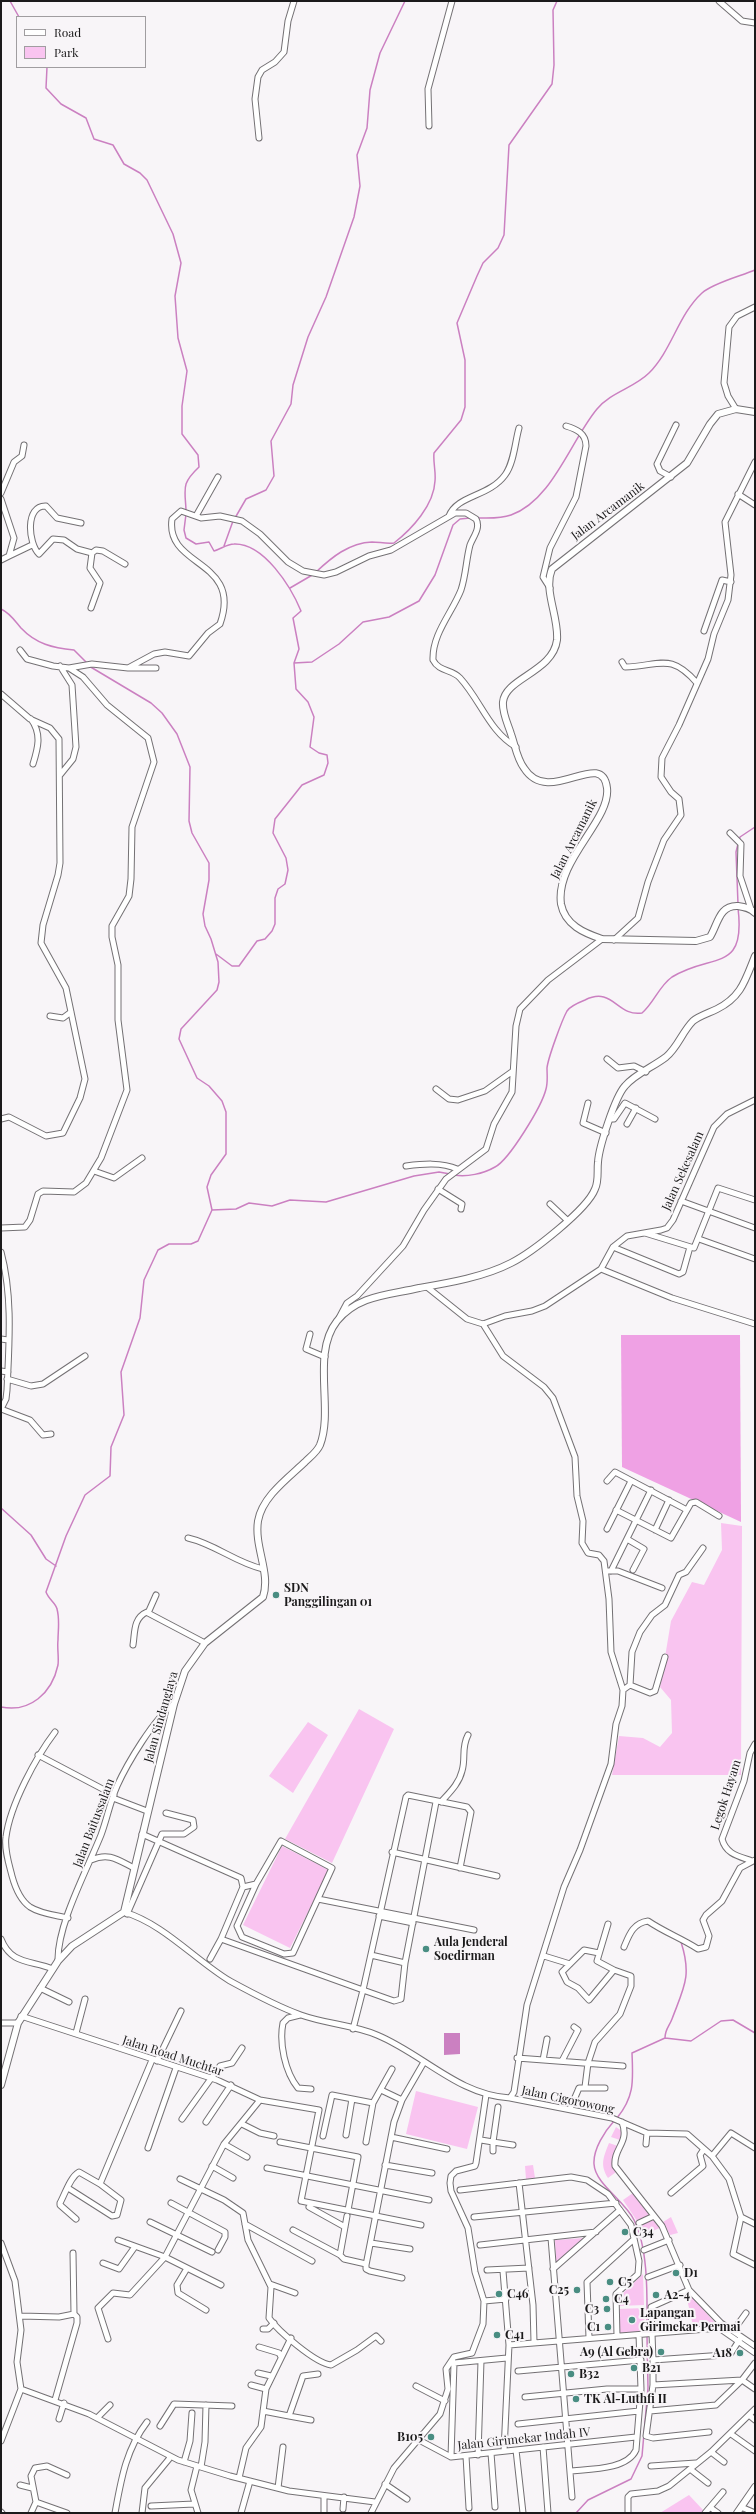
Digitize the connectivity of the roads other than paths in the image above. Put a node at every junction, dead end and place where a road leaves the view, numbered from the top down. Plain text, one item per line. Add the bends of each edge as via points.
1 (294, 1) edge
2 (452, 1) edge
3 (719, 1) edge
4 (755, 23) edge
5 (429, 126) dead end
6 (259, 138) dead end
7 (755, 307) edge
8 (736, 409) junction
9 (755, 412) edge
10 (676, 425) dead end
11 (566, 426) dead end
12 (519, 428) dead end
13 (24, 445) dead end
14 (755, 462) edge
15 (218, 477) dead end
16 (670, 477) junction
17 (1, 493) edge
18 (738, 494) junction
19 (1, 499) edge
20 (755, 505) edge
21 (196, 516) junction
22 (449, 516) junction
23 (4, 518) edge
24 (81, 524) dead end
25 (32, 545) junction
26 (92, 554) junction
27 (9, 556) junction
28 (1, 560) edge
29 (125, 564) dead end
30 (731, 582) junction
31 (550, 588) junction
32 (91, 608) dead end
33 (704, 631) dead end
34 (20, 650) dead end
35 (622, 662) dead end
36 (60, 666) junction
37 (69, 668) junction
38 (128, 668) junction
39 (156, 668) dead end
40 (697, 683) junction
41 (1, 694) edge
42 (30, 719) junction
43 (516, 748) junction
44 (33, 764) dead end
45 (59, 776) junction
46 (730, 833) dead end
47 (753, 911) edge
48 (602, 939) junction
49 (614, 940) junction
50 (755, 956) edge
51 (71, 1012) junction
52 (50, 1016) dead end
53 (607, 1059) dead end
54 (513, 1071) junction
55 (646, 1072) junction
56 (436, 1089) dead end
57 (755, 1100) edge
58 (588, 1103) dead end
59 (636, 1108) junction
60 (611, 1119) junction
61 (655, 1119) dead end
62 (1, 1120) edge
63 (627, 1124) dead end
64 (606, 1133) junction
65 (142, 1158) dead end
66 (406, 1166) dead end
67 (457, 1169) junction
68 (94, 1171) junction
69 (438, 1190) junction
70 (755, 1200) edge
71 (681, 1201) junction
72 (550, 1204) dead end
73 (461, 1209) dead end
74 (709, 1212) junction
75 (567, 1220) junction
76 (1, 1228) edge
77 (755, 1228) edge
78 (642, 1232) junction
79 (699, 1239) junction
80 (613, 1247) junction
81 (690, 1247) junction
82 (1, 1252) edge
83 (755, 1259) edge
84 (601, 1270) junction
85 (427, 1287) junction
86 (337, 1322) junction
87 (483, 1324) junction
88 (755, 1324) edge
89 (310, 1334) dead end
90 (1, 1339) edge
91 (8, 1340) junction
92 (84, 1356) dead end
93 (325, 1357) junction
94 (1, 1371) edge
95 (8, 1372) junction
96 (8, 1379) junction
97 (1, 1409) edge
98 (51, 1434) dead end
99 (607, 1481) dead end
100 (631, 1481) junction
101 (650, 1490) junction
102 (669, 1500) junction
103 (616, 1510) junction
104 (687, 1510) junction
105 (719, 1516) dead end
106 (636, 1520) junction
107 (607, 1529) dead end
108 (655, 1530) junction
109 (188, 1538) dead end
110 (627, 1539) junction
111 (703, 1548) dead end
112 (263, 1569) junction
113 (611, 1570) junction
114 (633, 1570) dead end
115 (605, 1572) junction
116 (662, 1588) dead end
117 (156, 1595) dead end
118 (147, 1612) junction
119 (205, 1643) junction
120 (133, 1645) dead end
121 (665, 1658) dead end
122 (630, 1685) junction
123 (623, 1690) junction
124 (174, 1704) junction
125 (55, 1732) dead end
126 (468, 1735) dead end
127 (755, 1744) edge
128 (38, 1755) junction
129 (114, 1796) junction
130 (439, 1802) junction
131 (147, 1811) junction
132 (166, 1813) dead end
133 (142, 1834) junction
134 (158, 1840) junction
135 (392, 1852) junction
136 (426, 1859) junction
137 (91, 1860) junction
138 (753, 1861) edge
139 (134, 1868) junction
140 (460, 1868) junction
141 (497, 1876) dead end
142 (256, 1884) junction
143 (243, 1887) junction
144 (318, 1899) junction
145 (126, 1913) junction
146 (380, 1914) junction
147 (68, 1918) junction
148 (413, 1920) junction
149 (608, 1924) dead end
150 (474, 1930) dead end
151 (221, 1938) junction
152 (1, 1939) edge
153 (624, 1947) dead end
154 (599, 1953) junction
155 (371, 1955) junction
156 (544, 1956) junction
157 (210, 1959) dead end
158 (58, 1961) junction
159 (405, 1962) junction
160 (570, 1964) junction
161 (53, 1969) junction
162 (614, 1970) junction
163 (40, 1988) junction
164 (362, 1990) junction
165 (84, 1999) dead end
166 (69, 2002) dead end
167 (181, 2011) dead end
168 (300, 2015) junction
169 (21, 2016) junction
170 (18, 2022) junction
171 (1, 2023) edge
172 (574, 2027) dead end
173 (353, 2029) junction
174 (76, 2033) junction
175 (547, 2039) dead end
176 (242, 2048) dead end
177 (517, 2058) junction
178 (154, 2060) junction
179 (543, 2060) junction
180 (562, 2061) junction
181 (424, 2062) junction
182 (588, 2063) junction
183 (623, 2066) dead end
184 (176, 2068) junction
185 (392, 2069) dead end
186 (210, 2078) junction
187 (1, 2085) edge
188 (231, 2085) junction
189 (585, 2087) junction
190 (605, 2088) dead end
191 (311, 2089) dead end
192 (381, 2090) junction
193 (486, 2096) junction
194 (510, 2098) junction
195 (352, 2099) junction
196 (260, 2100) junction
197 (402, 2100) junction
198 (373, 2103) junction
199 (498, 2107) dead end
200 (570, 2109) junction
201 (182, 2119) dead end
202 (206, 2122) dead end
203 (622, 2122) junction
204 (242, 2124) junction
205 (647, 2133) junction
206 (346, 2135) dead end
207 (274, 2136) dead end
208 (323, 2136) dead end
209 (391, 2137) junction
210 (481, 2140) junction
211 (280, 2142) dead end
212 (366, 2142) dead end
213 (493, 2142) junction
214 (224, 2144) junction
215 (646, 2144) dead end
216 (513, 2145) dead end
217 (148, 2148) dead end
218 (312, 2148) junction
219 (755, 2148) edge
220 (447, 2149) dead end
221 (704, 2149) junction
222 (493, 2151) dead end
223 (712, 2156) junction
224 (247, 2157) dead end
225 (385, 2165) junction
226 (212, 2166) junction
227 (267, 2168) dead end
228 (432, 2173) dead end
229 (306, 2175) junction
230 (233, 2178) dead end
231 (180, 2179) dead end
232 (519, 2183) junction
233 (100, 2184) junction
234 (354, 2185) junction
235 (68, 2188) junction
236 (199, 2189) junction
237 (380, 2190) junction
238 (460, 2190) dead end
239 (671, 2193) dead end
240 (429, 2200) dead end
241 (171, 2203) dead end
242 (616, 2203) junction
243 (309, 2207) dead end
244 (620, 2210) junction
245 (189, 2212) junction
246 (522, 2212) junction
247 (348, 2213) junction
248 (376, 2216) junction
249 (654, 2216) junction
250 (474, 2217) dead end
251 (741, 2217) junction
252 (76, 2219) dead end
253 (150, 2222) dead end
254 (639, 2223) dead end
255 (245, 2224) junction
256 (755, 2224) edge
257 (421, 2225) dead end
258 (345, 2227) junction
259 (293, 2230) dead end
260 (596, 2232) junction
261 (177, 2236) junction
262 (551, 2238) junction
263 (634, 2239) junction
264 (118, 2240) dead end
265 (670, 2240) junction
266 (524, 2241) junction
267 (1, 2243) edge
268 (371, 2243) junction
269 (480, 2245) dead end
270 (134, 2248) junction
271 (410, 2249) dead end
272 (218, 2250) dead end
273 (644, 2250) dead end
274 (212, 2252) dead end
275 (73, 2253) dead end
276 (340, 2255) junction
277 (165, 2257) junction
278 (312, 2261) dead end
279 (103, 2262) dead end
280 (366, 2264) junction
281 (680, 2265) junction
282 (755, 2265) edge
283 (529, 2268) junction
284 (554, 2269) junction
285 (186, 2270) junction
286 (487, 2270) dead end
287 (503, 2271) junction
288 (648, 2277) dead end
289 (402, 2278) dead end
290 (270, 2284) junction
291 (221, 2285) dead end
292 (688, 2290) junction
293 (295, 2293) dead end
294 (506, 2299) junction
295 (484, 2301) junction
296 (206, 2310) dead end
297 (746, 2313) dead end
298 (74, 2314) junction
299 (21, 2316) junction
300 (274, 2323) junction
301 (720, 2325) junction
302 (263, 2329) dead end
303 (733, 2331) junction
304 (646, 2335) junction
305 (617, 2336) junction
306 (108, 2338) dead end
307 (291, 2338) junction
308 (589, 2338) junction
309 (739, 2339) junction
310 (559, 2340) junction
311 (381, 2341) dead end
312 (534, 2342) junction
313 (754, 2344) edge
314 (509, 2345) junction
315 (259, 2347) dead end
316 (755, 2353) edge
317 (281, 2357) junction
318 (507, 2358) junction
319 (641, 2360) junction
320 (653, 2360) junction
321 (482, 2361) junction
322 (755, 2363) edge
323 (561, 2367) junction
324 (518, 2371) dead end
325 (258, 2373) dead end
326 (318, 2374) dead end
327 (271, 2376) junction
328 (742, 2380) junction
329 (251, 2385) dead end
330 (653, 2385) junction
331 (416, 2386) dead end
332 (641, 2388) junction
333 (21, 2389) junction
334 (266, 2389) junction
335 (755, 2389) edge
336 (563, 2393) junction
337 (526, 2397) dead end
338 (55, 2400) junction
339 (445, 2400) junction
340 (64, 2403) junction
341 (110, 2405) dead end
342 (206, 2405) junction
343 (232, 2406) dead end
344 (755, 2409) edge
345 (263, 2411) junction
346 (639, 2411) junction
347 (650, 2411) junction
348 (192, 2412) dead end
349 (749, 2415) junction
350 (288, 2416) junction
351 (97, 2418) junction
352 (58, 2419) dead end
353 (566, 2419) junction
354 (311, 2420) dead end
355 (755, 2420) edge
356 (147, 2422) dead end
357 (518, 2424) dead end
358 (160, 2426) dead end
359 (709, 2432) dead end
360 (731, 2434) junction
361 (135, 2437) junction
362 (636, 2437) junction
363 (418, 2440) junction
364 (1, 2441) edge
365 (567, 2444) junction
366 (284, 2447) dead end
367 (543, 2447) junction
368 (516, 2450) junction
369 (504, 2451) junction
370 (755, 2451) edge
371 (711, 2452) junction
372 (491, 2453) junction
373 (478, 2455) junction
374 (170, 2456) junction
375 (466, 2456) junction
376 (451, 2457) junction
377 (184, 2462) junction
378 (724, 2462) dead end
379 (696, 2464) junction
380 (651, 2466) dead end
381 (199, 2467) junction
382 (690, 2469) junction
383 (570, 2471) junction
384 (67, 2475) dead end
385 (239, 2478) junction
386 (250, 2481) junction
387 (708, 2483) dead end
388 (385, 2484) junction
389 (20, 2485) dead end
390 (755, 2487) edge
391 (32, 2488) junction
392 (278, 2488) junction
393 (723, 2492) dead end
394 (324, 2496) junction
395 (572, 2496) dead end
396 (344, 2497) junction
397 (407, 2499) dead end
398 (36, 2502) junction
399 (375, 2502) junction
400 (194, 2504) junction
401 (150, 2506) dead end
402 (495, 2507) dead end
403 (469, 2508) dead end
404 (711, 2508) junction
405 (343, 2509) dead end
406 (739, 2510) edge
407 (548, 2512) edge
408 (31, 2513) edge
409 (67, 2513) edge
410 (115, 2513) edge
411 (142, 2513) edge
412 (198, 2513) edge
413 (241, 2513) edge
414 (324, 2513) edge
415 (371, 2513) edge
416 (523, 2513) edge
417 (628, 2513) edge
418 (705, 2513) edge
419 (718, 2513) edge
420 (755, 2513) edge

1 - 6 street via 288,21 284,52 275,62 262,70 258,77 255,99
2 - 5 street via 428,89
3 - 4 street via 742,21
7 - 8 street via 737,316 729,327 724,383 725,390
8 - 9 street, Jalan Arcamanik
8 - 16 street, Jalan Arcamanik via 723,412 714,418 691,458
10 - 16 street via 657,464 660,471
11 - 31 street via 579,432 586,442 576,497 546,560 543,577
12 - 22 street via 504,476 489,490 455,505
13 - 17 street via 22,456 14,462
14 - 18 street
15 - 21 street
16 - 31 street, Jalan Arcamanik via 557,564 550,576
18 - 20 street
18 - 30 street via 725,526
19 - 23 street
21 - 22 street via 220,516 242,521 260,534 288,562 303,571 324,575 369,556 391,550
21 - 38 street via 186,512 174,515 171,525 182,550 217,577 222,586 220,624 208,633 189,656 184,657 173,652 158,653
22 - 43 street via 460,512 466,513 476,519 477,527 468,553 461,590 439,634 433,650 433,660 441,669 459,677 498,734
23 - 27 street via 14,538
24 - 25 street via 57,518 46,506 41,506 36,509 32,519
25 - 26 street via 40,554 51,540 62,539 77,549
25 - 27 street
26 - 29 street via 96,550 103,551
26 - 32 street via 90,568 100,583
27 - 28 street
30 - 33 street via 722,580
30 - 40 street via 728,600
31 - 43 street, Jalan Arcamanik via 557,631 555,649 542,666 508,692 503,702 505,718
34 - 36 street via 27,658
35 - 40 street via 625,667 670,662 689,674
36 - 37 street
36 - 45 street via 72,686 76,747 73,759
37 - 38 street via 92,664
37 - 68 street via 83,676 107,705 148,738 154,762 132,827 132,879 129,896 112,926 118,965 118,1020 127,1090
38 - 39 street
40 - 49 street via 662,758 660,769 664,783 681,804 681,815 664,840 638,918
41 - 42 street
42 - 44 street via 38,733
42 - 45 street via 50,728 60,739
43 - 48 street, Jalan Arcamanik via 526,772 542,784 562,782 584,773 598,774 604,780 607,787 605,804 562,882 561,897 565,916 574,926
45 - 51 street via 60,863 43,925 41,943 66,988
46 - 47 street via 741,844 740,876
47 - 49 street, Jalan Arcamanik via 734,906 727,908 720,915 710,937 704,940
48 - 49 street, Jalan Arcamanik
48 - 54 street via 548,980 520,1009 516,1026
50 - 55 street via 740,991 733,1000 695,1019 674,1049
51 - 52 street via 63,1018
51 - 62 street via 85,1086 66,1130 55,1136 46,1136 9,1117
53 - 55 street via 618,1068 634,1066
54 - 56 street via 485,1091 458,1100 449,1098
54 - 67 street via 512,1092 494,1124 486,1150
55 - 60 street via 627,1084 620,1092
57 - 71 street, Jalan Sekesalam via 727,1114 714,1127
58 - 64 street via 583,1123
59 - 60 street via 625,1103 614,1119
59 - 61 street
59 - 63 street
60 - 64 street
64 - 75 street via 598,1161 595,1189 590,1199
65 - 68 street via 114,1178
66 - 67 street via 444,1165
67 - 69 street
68 - 76 street via 86,1183 74,1192 43,1191 38,1194 30,1220 25,1227
69 - 73 street via 462,1204
69 - 86 street via 403,1246 357,1296 347,1303
70 - 74 street via 718,1188
71 - 74 street
71 - 78 street, Jalan Sekesalam via 667,1228
72 - 75 street
74 - 77 street
74 - 79 street
75 - 85 street via 528,1252 510,1263
78 - 80 street, Jalan Sekesalam via 627,1236
78 - 81 street
79 - 81 street via 695,1248
79 - 83 street
80 - 81 street via 679,1274 683,1272
80 - 84 street, Jalan Sekesalam
82 - 91 street via 9,1284
84 - 87 street, Jalan Sekesalam via 545,1306
84 - 88 street via 672,1298
85 - 86 street, Jalan Sindanglaya via 360,1302
85 - 87 street via 467,1319
86 - 93 street, Jalan Sindanglaya
87 - 115 street via 503,1356 544,1387 553,1398 575,1457 577,1496 583,1521 582,1543 588,1553 603,1558
89 - 93 street via 306,1349
90 - 91 street
91 - 95 street
92 - 96 street via 43,1384 31,1386
93 - 112 street, Jalan Sindanglaya via 323,1427 320,1444 261,1509 257,1539
94 - 95 street
95 - 96 street
96 - 97 street via 6,1399
97 - 98 street via 30,1420 43,1435
99 - 100 street via 615,1472
100 - 101 street
100 - 103 street
101 - 102 street
101 - 106 street
102 - 104 street
102 - 108 street
103 - 106 street
103 - 107 street
104 - 105 street via 696,1502
104 - 108 street via 671,1538
106 - 108 street
106 - 110 street
109 - 112 street via 202,1541 236,1560
110 - 113 street
110 - 114 street via 642,1547 643,1551
111 - 122 street via 686,1572 679,1575 665,1605 652,1615 640,1632 632,1652
112 - 119 street, Jalan Sindanglaya via 263,1597
113 - 115 street
113 - 116 street
115 - 123 street via 611,1652
117 - 118 street
118 - 119 street
118 - 120 street via 140,1617 135,1628
119 - 124 street, Jalan Sindanglaya via 184,1671
121 - 122 street via 654,1691 650,1693
122 - 123 street
123 - 156 street via 611,1764 562,1894
124 - 129 street, Jalan Baitussalam via 143,1740
124 - 131 street, Jalan Sindanglaya
125 - 128 street
126 - 130 street via 463,1743 463,1770 460,1780
127 - 138 street, Legok Hayam via 722,1839 731,1854
128 - 129 street
128 - 147 street via 8,1827 8,1861 15,1886 26,1904 42,1913
129 - 131 street
129 - 137 street, Jalan Baitussalam
130 - 135 street via 406,1797
130 - 136 street
130 - 140 street via 468,1807 471,1812
131 - 133 street, Jalan Sindanglaya
132 - 134 street via 193,1820 194,1827 184,1834 164,1833
133 - 134 street
133 - 139 street, Jalan Sindanglaya
134 - 143 street via 237,1874
134 - 145 street
135 - 136 street
135 - 146 street
136 - 140 street
136 - 148 street
137 - 139 street via 101,1855 113,1857
137 - 147 street, Jalan Baitussalam
138 - 153 street via 740,1868 722,1901 706,1915 704,1920 709,1936 706,1947 698,1949 666,1933 648,1920 640,1922 630,1932
139 - 145 street, Jalan Sindanglaya
140 - 141 street
142 - 143 street
142 - 144 street via 281,1841 332,1868
142 - 144 street via 237,1926 242,1937 284,1954 293,1953
143 - 151 street
144 - 146 street
145 - 158 street via 72,1946
145 - 168 street, Jalan Cigorowong via 177,1940 230,1981
146 - 148 street
146 - 155 street
147 - 158 street, Jalan Baitussalam via 58,1949
148 - 150 street
148 - 159 street
149 - 154 street
151 - 157 street
151 - 164 street
152 - 161 street via 9,1954 24,1962
154 - 160 street via 584,1950
154 - 162 street via 597,1962
155 - 159 street
155 - 164 street
156 - 160 street
156 - 177 street via 527,2005
158 - 161 street
159 - 164 street via 401,1999 397,2002
160 - 162 street via 562,1974 567,1982 578,1988 589,2000
161 - 163 street
162 - 182 street via 631,1976 631,1986 620,2014 595,2042
163 - 166 street
163 - 169 street
164 - 173 street
165 - 174 street
167 - 178 street
168 - 173 street, Jalan Cigorowong
168 - 191 street via 288,2018 283,2023 283,2049 286,2064 298,2088
169 - 170 street
169 - 174 street, Jalan Road Muchtar
170 - 171 street
170 - 187 street
172 - 180 street via 578,2030
173 - 181 street, Jalan Cigorowong via 376,2035
174 - 178 street, Jalan Road Muchtar
175 - 179 street
176 - 186 street via 232,2063 221,2066
177 - 179 street
177 - 194 street via 515,2089
178 - 184 street, Jalan Road Muchtar
178 - 233 street
179 - 180 street
180 - 182 street
181 - 193 street, Jalan Cigorowong via 455,2082
181 - 197 street
182 - 183 street
182 - 189 street
184 - 186 street, Jalan Road Muchtar
184 - 217 street
185 - 192 street
186 - 188 street, Jalan Road Muchtar
186 - 201 street
188 - 196 street, Jalan Road Muchtar
188 - 202 street
189 - 190 street
189 - 200 street via 578,2089
192 - 197 street
192 - 198 street
193 - 194 street, Jalan Cigorowong
193 - 210 street
194 - 200 street, Jalan Cigorowong
195 - 198 street
195 - 206 street
195 - 208 street via 332,2095
196 - 204 street
196 - 218 street, Jalan Road Muchtar via 319,2110
197 - 209 street
198 - 212 street
199 - 213 street
200 - 203 street, Jalan Cigorowong
203 - 205 street, Jalan Cigorowong
203 - 249 street via 626,2135 615,2166
204 - 207 street via 260,2133
204 - 214 street
205 - 215 street
205 - 221 street, Jalan Cigorowong via 687,2134
209 - 220 street
209 - 225 street
210 - 213 street
210 - 295 street via 475,2166 456,2171 451,2176 450,2183 451,2191 468,2228 475,2272
211 - 218 street
213 - 216 street
213 - 222 street
214 - 224 street
214 - 226 street
218 - 229 street
218 - 234 street via 358,2157
219 - 223 street via 731,2133
221 - 223 street, Jalan Cigorowong
221 - 239 street via 700,2155 703,2166
223 - 251 street, Jalan Cigorowong via 728,2179
225 - 228 street
225 - 237 street
226 - 230 street
226 - 236 street
227 - 229 street
229 - 234 street
229 - 247 street via 301,2201
231 - 236 street
232 - 238 street
232 - 242 street via 578,2177 597,2186
232 - 246 street
233 - 235 street via 79,2172
233 - 235 street via 121,2200 115,2216
234 - 237 street
234 - 247 street
235 - 252 street via 60,2205
236 - 245 street
236 - 255 street via 238,2207 243,2213
237 - 240 street
237 - 248 street
241 - 245 street
242 - 244 street
242 - 246 street
243 - 258 street
244 - 260 street
244 - 263 street via 631,2225
245 - 261 street
245 - 272 street via 225,2232
246 - 250 street
246 - 266 street
247 - 248 street
247 - 258 street
248 - 257 street
248 - 268 street
249 - 254 street
249 - 265 street
251 - 256 street
251 - 282 street via 733,2254
253 - 261 street
255 - 278 street
255 - 290 street via 248,2240
258 - 276 street
259 - 276 street
260 - 262 street
260 - 284 street
261 - 274 street
261 - 277 street
262 - 266 street
262 - 284 street
263 - 305 street via 639,2270 638,2274 616,2294
263 - 308 street via 587,2282 585,2288
264 - 270 street
265 - 273 street
265 - 281 street
266 - 269 street
266 - 283 street
267 - 299 street via 15,2281
268 - 271 street
268 - 280 street
270 - 277 street
270 - 279 street via 117,2271
275 - 298 street
276 - 280 street via 344,2259
277 - 285 street
277 - 306 street via 130,2295 113,2293 98,2308
280 - 289 street via 370,2272
281 - 288 street
281 - 292 street
283 - 287 street
283 - 312 street
284 - 310 street
285 - 291 street
285 - 296 street via 177,2284 178,2293
286 - 287 street
287 - 294 street
290 - 293 street
290 - 300 street via 269,2318
292 - 301 street
292 - 304 street via 652,2305
294 - 295 street
294 - 314 street
295 - 339 street via 482,2324 475,2348 472,2353 454,2357 446,2369 448,2388
297 - 303 street
298 - 299 street via 59,2317
298 - 338 street via 77,2316 77,2323
299 - 333 street via 17,2362
300 - 302 street via 268,2329
300 - 307 street
301 - 303 street
301 - 304 street
301 - 309 street
303 - 309 street
304 - 305 street
304 - 319 street
304 - 320 street
305 - 308 street
307 - 311 street via 323,2363 331,2365 352,2354 376,2336
307 - 317 street
308 - 310 street
309 - 313 street
309 - 316 street
309 - 320 street via 731,2353 724,2355
310 - 312 street
310 - 323 street
312 - 314 street
314 - 318 street
315 - 317 street via 279,2353
317 - 327 street
318 - 321 street
318 - 369 street
319 - 323 street
319 - 332 street
320 - 330 street
321 - 373 street
321 - 376 street via 456,2361 453,2366
322 - 328 street
323 - 324 street
323 - 336 street
325 - 327 street
326 - 350 street via 303,2376
327 - 334 street
328 - 330 street
328 - 335 street
328 - 347 street via 716,2405
329 - 334 street
330 - 347 street
331 - 339 street
332 - 336 street
332 - 346 street
333 - 338 street
333 - 364 street
334 - 345 street
336 - 337 street
336 - 353 street
338 - 340 street
339 - 363 street via 437,2419
340 - 351 street
340 - 352 street
341 - 351 street
342 - 343 street
342 - 358 street via 174,2404
342 - 381 street via 205,2442
344 - 349 street
345 - 350 street
345 - 385 street via 259,2432 246,2448
346 - 353 street
346 - 362 street
347 - 359 street via 646,2431 648,2437
348 - 377 street via 190,2441
349 - 355 street
349 - 360 street
350 - 354 street
351 - 361 street
353 - 357 street
353 - 365 street
356 - 361 street
360 - 370 street
360 - 371 street
361 - 374 street
361 - 410 street via 124,2465
362 - 365 street, Jalan Girimekar Indah IV
362 - 383 street via 636,2450 629,2460 614,2465
363 - 376 street, Jalan Girimekar Indah IV
363 - 388 street via 394,2468
365 - 367 street, Jalan Girimekar Indah IV
365 - 383 street
366 - 392 street
367 - 368 street, Jalan Girimekar Indah IV
367 - 407 street
368 - 369 street, Jalan Girimekar Indah IV
368 - 416 street
369 - 372 street, Jalan Girimekar Indah IV
371 - 378 street
371 - 379 street
372 - 373 street, Jalan Girimekar Indah IV
372 - 402 street
373 - 375 street, Jalan Girimekar Indah IV
374 - 377 street
374 - 411 street via 145,2488
375 - 376 street, Jalan Girimekar Indah IV
375 - 403 street
377 - 381 street
379 - 380 street
379 - 382 street
381 - 385 street
381 - 400 street via 191,2490
382 - 387 street
382 - 417 street via 663,2490 630,2495
383 - 395 street
384 - 391 street via 47,2466 39,2466 31,2476
385 - 386 street
386 - 392 street
386 - 413 street
388 - 397 street
388 - 399 street
389 - 391 street
390 - 406 street
391 - 398 street
392 - 394 street
393 - 404 street
394 - 396 street
394 - 414 street
396 - 399 street
396 - 405 street
398 - 408 street
398 - 409 street
399 - 415 street
400 - 401 street
400 - 412 street
404 - 418 street
404 - 419 street
406 - 420 street

